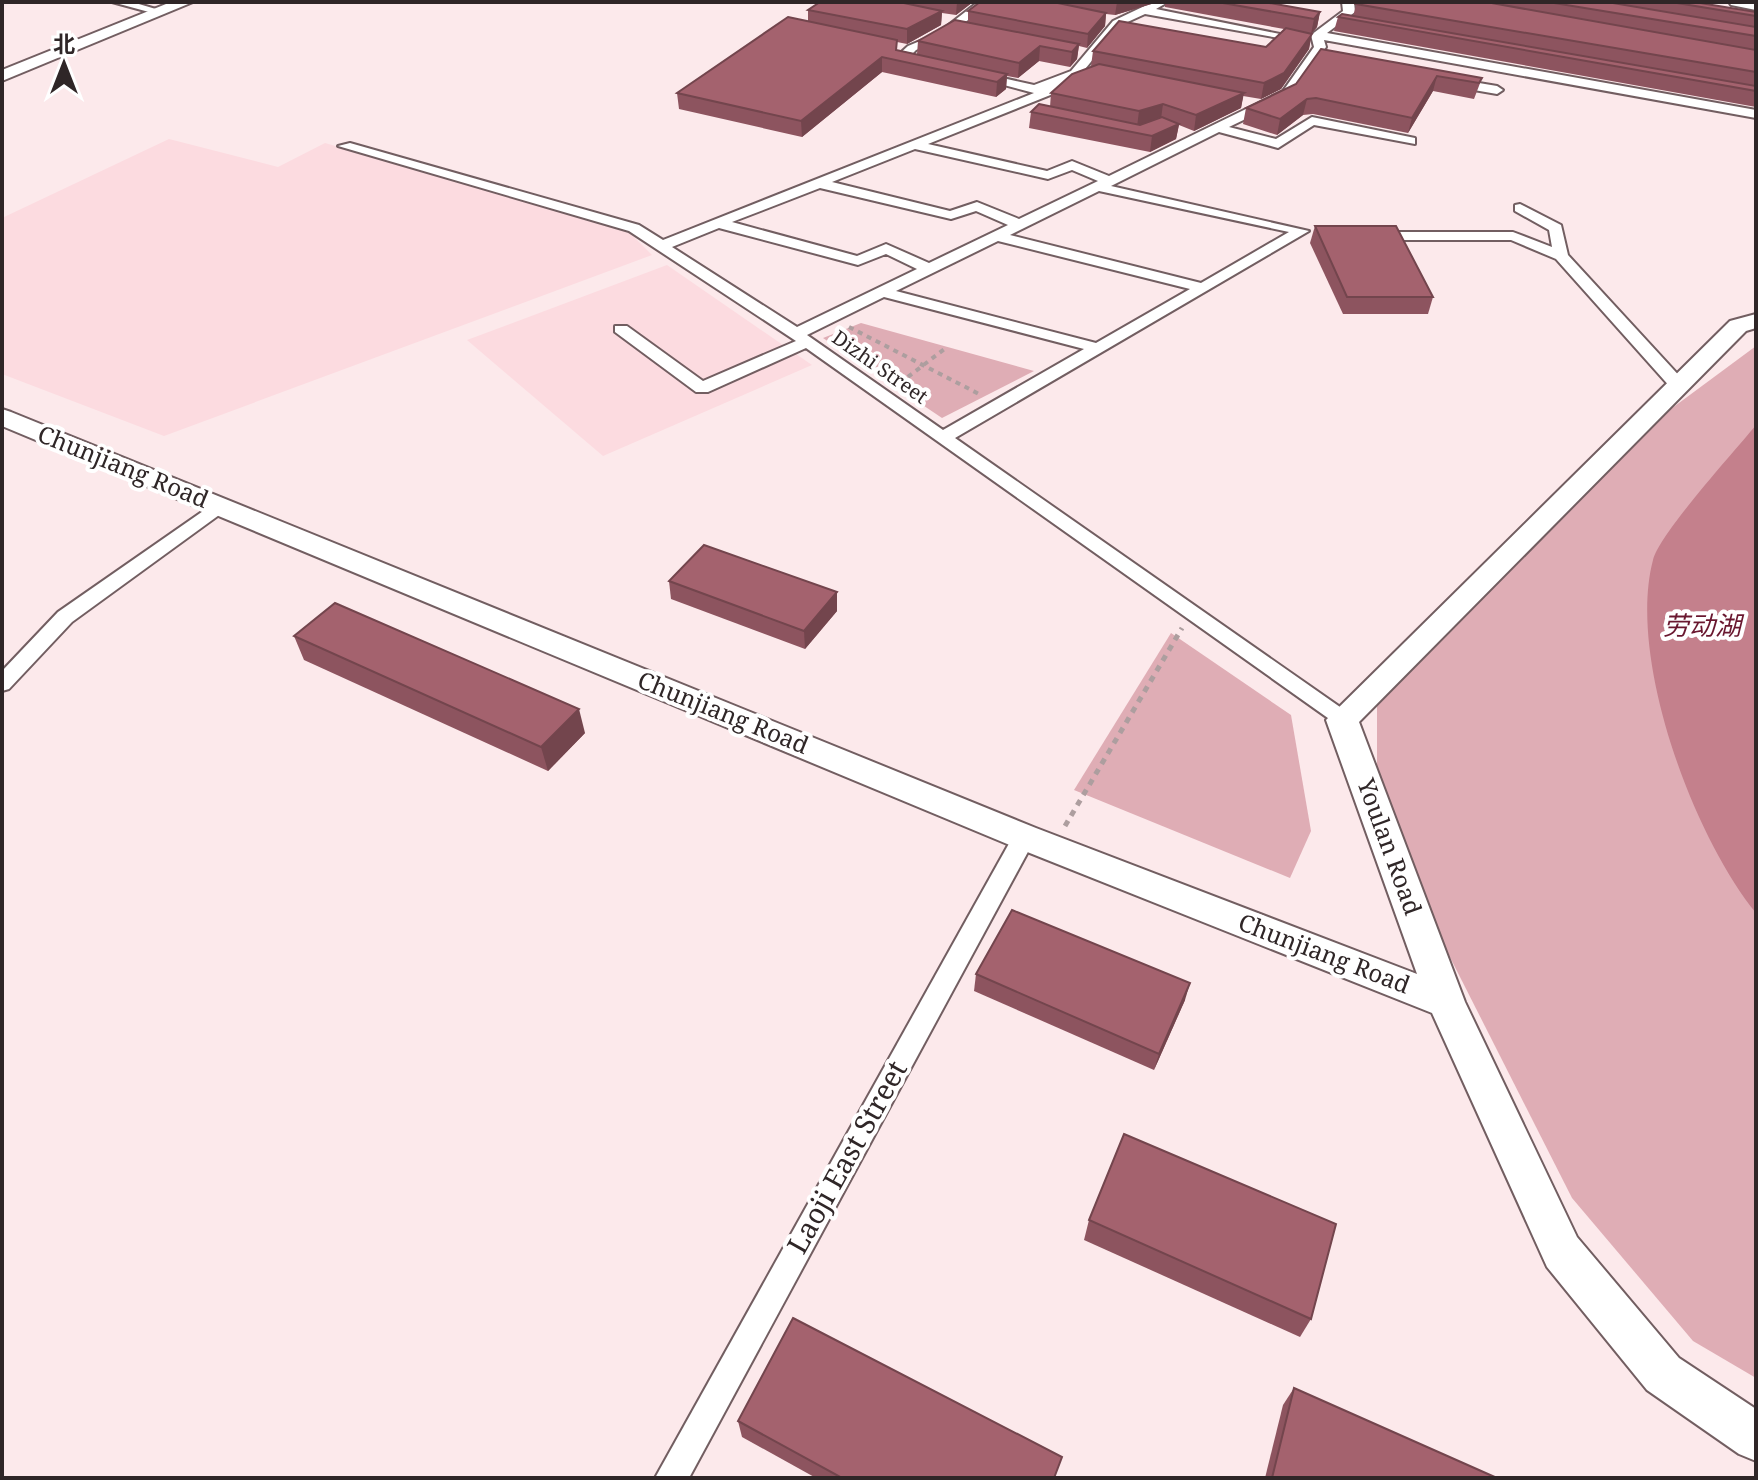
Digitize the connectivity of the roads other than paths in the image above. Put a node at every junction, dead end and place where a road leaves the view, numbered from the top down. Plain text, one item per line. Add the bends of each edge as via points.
1 (118, 2) edge
2 (185, 2) edge
3 (985, 2) edge
4 (1162, 2) edge
5 (1348, 2) edge
6 (1756, 5) edge
7 (1733, 6) edge
8 (1147, 11) junction
9 (160, 12) junction
10 (1756, 15) edge
11 (1349, 23) edge
12 (1320, 30) junction
13 (1270, 45) edge
14 (895, 48) edge
15 (1502, 50) edge
16 (910, 51) junction
17 (1075, 52) edge
18 (1091, 55) junction
19 (1314, 57) junction
20 (1330, 60) edge
21 (931, 66) edge
22 (1492, 67) junction
23 (961, 72) edge
24 (1096, 72) edge
25 (2, 76) edge
26 (1436, 79) edge
27 (1687, 83) edge
28 (1497, 90) dead end
29 (1232, 100) edge
30 (1683, 101) junction
31 (1262, 106) junction
32 (1008, 107) junction
33 (1037, 113) edge
34 (1756, 114) edge
35 (1218, 128) junction
36 (1172, 131) edge
37 (1195, 139) junction
38 (1410, 141) edge
39 (915, 145) junction
40 (345, 146) dead end
41 (818, 183) junction
42 (1104, 184) junction
43 (1520, 208) dead end
44 (718, 223) junction
45 (1020, 225) junction
46 (997, 236) junction
47 (1294, 236) junction
48 (1325, 236) edge
49 (1356, 236) edge
50 (661, 246) junction
51 (1561, 256) junction
52 (929, 269) junction
53 (1204, 288) junction
54 (882, 292) junction
55 (1756, 321) edge
56 (621, 329) dead end
57 (801, 338) junction
58 (1098, 348) junction
59 (1678, 385) junction
60 (2, 417) edge
61 (942, 438) junction
62 (219, 506) junction
63 (2, 684) edge
64 (1342, 720) junction
65 (1038, 842) junction
66 (1446, 1002) junction
67 (1756, 1437) edge
68 (671, 1478) edge

1 - 9 street
2 - 9 main road
3 - 16 street
4 - 8 street
5 - 12 street via 1349,12
6 - 7 main road
7 - 10 main road
8 - 13 street via 1286,36
8 - 18 street via 1117,25
9 - 25 main road
11 - 12 street
12 - 19 street
12 - 22 street
14 - 16 street
15 - 22 street
16 - 21 street via 901,59
17 - 18 street
18 - 23 street via 1075,74 1035,89
19 - 20 street
19 - 31 street via 1287,94
22 - 30 street
24 - 32 street
26 - 28 street
27 - 30 street
29 - 31 street
30 - 34 street
31 - 35 street
32 - 33 street
32 - 39 street
35 - 37 street
35 - 38 street via 1278,144 1312,121
36 - 37 street
37 - 42 street
39 - 41 street
39 - 42 street via 1048,175 1072,165
40 - 50 street, Dizhi Street via 634,228
41 - 44 street
41 - 45 street via 951,215 977,206
42 - 45 street
42 - 47 street via 1302,231
43 - 51 street via 1556,228
44 - 50 street
44 - 52 street via 858,261 886,248
45 - 46 street
46 - 52 street
46 - 53 street
47 - 48 street
47 - 53 street
49 - 51 street via 1513,236
50 - 57 street, Dizhi Street
51 - 59 street
52 - 54 street
53 - 58 street
54 - 57 street
54 - 58 street
55 - 59 main road via 1738,326
56 - 57 street via 702,388
57 - 61 street, Dizhi Street
58 - 61 street
59 - 64 main road
60 - 62 main road, Chunjiang Road
61 - 64 street, Dizhi Street
62 - 63 street via 65,617
62 - 65 main road, Chunjiang Road
64 - 66 main road, Youlan Road
65 - 66 main road, Chunjiang Road
65 - 68 street, Laoji East Street
66 - 67 main road, Youlan Road via 1562,1252 1663,1374

